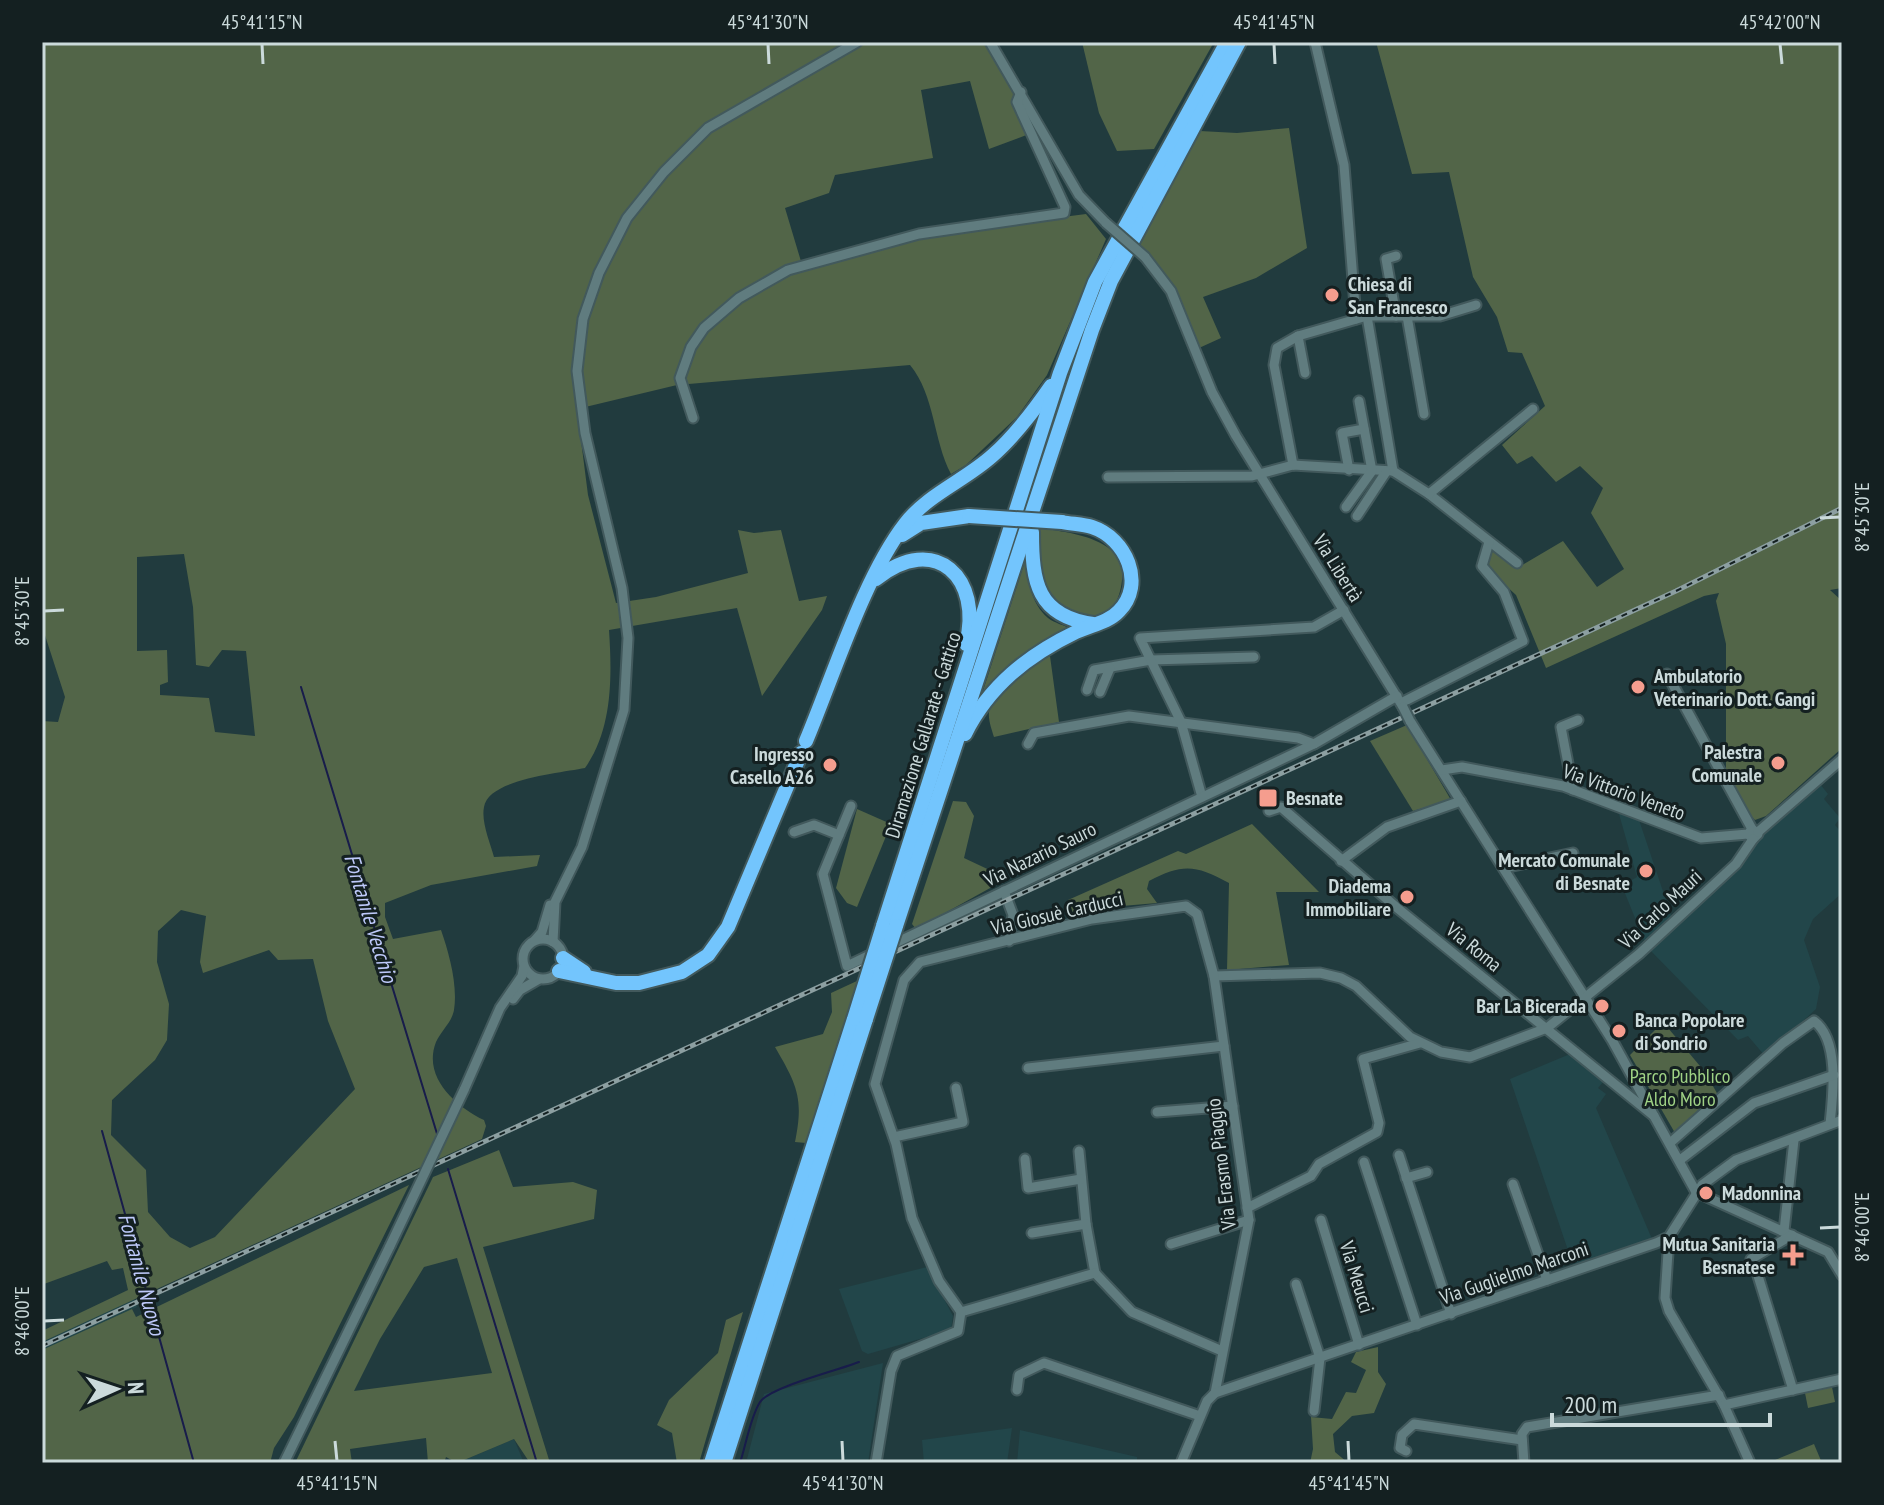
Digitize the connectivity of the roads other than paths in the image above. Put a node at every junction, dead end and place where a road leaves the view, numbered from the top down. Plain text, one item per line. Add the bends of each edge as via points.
1 (857, 42) edge
2 (990, 42) edge
3 (1227, 42) edge
4 (1239, 42) edge
5 (1315, 42) edge
6 (1021, 92) junction
7 (1396, 256) dead end
8 (1476, 305) dead end
9 (1367, 316) junction
10 (1396, 316) junction
11 (1407, 316) junction
12 (1356, 319) junction
13 (1298, 336) junction
14 (1060, 373) junction
15 (1305, 373) dead end
16 (1359, 401) dead end
17 (1533, 409) dead end
18 (1424, 414) dead end
19 (693, 418) dead end
20 (1364, 429) junction
21 (1293, 465) junction
22 (1349, 470) junction
23 (1372, 471) junction
24 (1390, 472) junction
25 (1260, 474) junction
26 (1108, 477) dead end
27 (1429, 494) junction
28 (1346, 507) dead end
29 (1033, 516) junction
30 (1357, 516) dead end
31 (896, 538) junction
32 (1489, 542) junction
33 (1517, 563) dead end
34 (873, 582) junction
35 (1344, 610) junction
36 (1093, 624) junction
37 (1254, 657) dead end
38 (1151, 660) junction
39 (1110, 668) junction
40 (1667, 674) dead end
41 (1087, 690) dead end
42 (1100, 692) dead end
43 (1400, 702) junction
44 (1578, 720) dead end
45 (1181, 722) junction
46 (1028, 744) dead end
47 (1314, 744) junction
48 (1842, 759) edge
49 (1442, 770) junction
50 (936, 780) junction
51 (1573, 790) junction
52 (1202, 797) junction
53 (1461, 801) junction
54 (851, 806) dead end
55 (1269, 811) dead end
56 (592, 815) junction
57 (794, 832) dead end
58 (1753, 833) junction
59 (839, 835) junction
60 (1573, 853) dead end
61 (1341, 861) junction
62 (1504, 868) junction
63 (1004, 891) junction
64 (535, 940) junction
65 (1009, 941) junction
66 (553, 942) junction
67 (561, 964) junction
68 (524, 966) junction
69 (1214, 976) junction
70 (539, 979) junction
71 (1585, 997) junction
72 (860, 1019) junction
73 (1547, 1028) junction
74 (1420, 1043) junction
75 (1224, 1046) junction
76 (475, 1064) junction
77 (1028, 1068) dead end
78 (1834, 1075) junction
79 (956, 1088) dead end
80 (1233, 1106) junction
81 (1157, 1112) dead end
82 (1657, 1118) junction
83 (1842, 1120) edge
84 (1830, 1124) junction
85 (894, 1137) junction
86 (1794, 1140) junction
87 (1670, 1143) junction
88 (1079, 1151) dead end
89 (1399, 1155) dead end
90 (1025, 1159) dead end
91 (1680, 1160) junction
92 (1364, 1162) dead end
93 (1427, 1172) dead end
94 (1406, 1178) junction
95 (1081, 1179) junction
96 (1513, 1184) dead end
97 (1696, 1192) junction
98 (1247, 1208) junction
99 (1249, 1220) junction
100 (1321, 1220) dead end
101 (1086, 1224) junction
102 (1032, 1233) dead end
103 (1788, 1233) junction
104 (1669, 1237) junction
105 (1171, 1244) dead end
106 (1095, 1273) junction
107 (1842, 1275) edge
108 (1547, 1280) junction
109 (1296, 1284) dead end
110 (961, 1312) junction
111 (1451, 1314) junction
112 (1417, 1325) junction
113 (1359, 1345) junction
114 (1222, 1351) junction
115 (1320, 1358) junction
116 (1842, 1379) edge
117 (1017, 1390) dead end
118 (1793, 1390) junction
119 (1215, 1393) junction
120 (1721, 1400) junction
121 (1314, 1411) dead end
122 (1200, 1416) junction
123 (1522, 1440) junction
124 (1406, 1451) dead end
125 (284, 1463) edge
126 (711, 1463) edge
127 (724, 1463) edge
128 (876, 1463) edge
129 (1181, 1463) edge
130 (1524, 1463) edge
131 (1750, 1463) edge

1 - 56 street via 708,128 664,172 627,218 583,319 577,371 585,433 622,588 628,638 624,710
2 - 6 street, Via Libertà
3 - 14 highway, Diramazione Gallarate - Gattico via 1095,282
4 - 29 highway, Diramazione Gallarate - Gattico via 1111,281 1044,467
5 - 12 street via 1344,165
6 - 19 street via 1017,102 1046,160 1064,213 919,234 788,270 739,298 704,328 691,347 680,378
6 - 25 street, Via Libertà, bridge via 1082,200 1145,257 1171,291 1224,416
7 - 10 street via 1386,259
8 - 11 street via 1440,316
9 - 10 street
9 - 12 street
9 - 24 street
10 - 11 street
11 - 18 street
12 - 13 street
13 - 15 street
13 - 21 street via 1283,342 1274,356
14 - 31 highway via 1023,425 991,457 924,504
14 - 50 highway, Diramazione Gallarate - Gattico
16 - 20 street
17 - 27 street
20 - 22 street via 1342,433
20 - 23 street
21 - 22 street
21 - 25 street
22 - 23 street
23 - 24 street
23 - 28 street
24 - 27 street
24 - 30 street
25 - 26 street
25 - 35 street, Via Libertà
27 - 32 street
29 - 36 highway via 1032,559 1042,596 1068,620
29 - 50 highway, Diramazione Gallarate - Gattico
31 - 34 highway
31 - 36 highway, bridge via 921,523 969,516 1093,528 1123,551 1132,576 1121,610 1106,622
32 - 33 street
32 - 43 street, Via Nazario Sauro via 1482,566 1504,592 1523,641
34 - 50 highway via 896,563 923,557 950,569 964,591 967,639 941,721
34 - 67 highway via 720,942 695,965 662,980 616,983
35 - 38 street via 1314,627 1140,638
35 - 43 street, Via Libertà
36 - 50 highway via 1044,648 1001,681
37 - 38 street
38 - 39 street
38 - 45 street
39 - 41 street via 1094,670
39 - 42 street
40 - 58 street
43 - 47 street, Via Nazario Sauro
43 - 49 street, Via Libertà, bridge
44 - 51 street via 1561,727
45 - 46 street via 1105,719 1034,733
45 - 47 street
45 - 52 street
47 - 52 street, Via Nazario Sauro
48 - 58 street
49 - 51 street, Via Vittorio Veneto via 1484,770
49 - 53 street, Via Libertà
50 - 72 highway, Diramazione Gallarate - Gattico, bridge
51 - 58 street, Via Vittorio Veneto via 1701,838
52 - 63 street, Via Nazario Sauro
53 - 61 street via 1398,822
53 - 62 street, Via Libertà
54 - 59 street, Via Nazario Sauro
55 - 61 street, Via Roma via 1281,807
56 - 64 street
56 - 66 street via 555,902
57 - 59 street via 814,825
58 - 71 street, Via Carlo Mauri via 1736,864
59 - 63 street, Via Nazario Sauro via 823,874 847,966
60 - 62 street
61 - 73 street, Via Roma
62 - 71 street, Via Libertà
63 - 65 street via 1013,915
64 - 66 street
64 - 68 street via 523,953
65 - 69 street, Via Giosuè Carducci via 1092,919 1186,906 1197,914
65 - 85 street, Via Giosuè Carducci via 920,962 904,980 875,1084
66 - 67 street
67 - 70 street via 550,978
68 - 70 street
68 - 76 street
69 - 74 street via 1320,973 1341,978
69 - 75 street, Via Erasmo Piaggio
70 - 76 street via 520,990 505,1009
71 - 73 street, Via Carlo Mauri
71 - 82 street, Via Libertà
72 - 126 highway, Diramazione Gallarate - Gattico
72 - 127 highway, Diramazione Gallarate - Gattico
73 - 74 street via 1463,1058
73 - 82 street, Via Roma
74 - 98 street via 1363,1059 1377,1132 1319,1164 1309,1177
75 - 77 street
75 - 80 street, Via Erasmo Piaggio
76 - 125 street, bridge
78 - 84 street
78 - 87 street via 1821,1028 1814,1021
78 - 91 street via 1754,1103
79 - 85 street via 963,1122
80 - 81 street
80 - 98 street, Via Erasmo Piaggio
82 - 87 street, Via Libertà
83 - 84 street
84 - 86 street
85 - 110 street, Via Giosuè Carducci via 912,1218 939,1281
86 - 97 street via 1736,1160
86 - 103 street
87 - 91 street, Via Libertà
88 - 95 street
89 - 94 street
90 - 95 street via 1028,1188
91 - 97 street, Via Libertà
92 - 112 street
93 - 94 street
94 - 111 street
95 - 101 street
96 - 108 street
97 - 103 street
97 - 104 street
98 - 99 street, Via Erasmo Piaggio
99 - 105 street
99 - 114 street, Via Erasmo Piaggio
100 - 113 street, Via Meucci
101 - 102 street
101 - 106 street
103 - 107 street via 1828,1252
103 - 118 street via 1753,1262
104 - 108 street, Via Guglielmo Marconi
104 - 120 street via 1669,1311
106 - 110 street
106 - 114 street via 1132,1312
108 - 111 street, Via Guglielmo Marconi
109 - 115 street
110 - 128 street via 958,1331 897,1356
111 - 112 street, Via Guglielmo Marconi
112 - 113 street, Via Guglielmo Marconi
113 - 115 street, Via Guglielmo Marconi
114 - 119 street, Via Erasmo Piaggio
115 - 119 street, Via Guglielmo Marconi
115 - 121 street
116 - 118 street
117 - 122 street via 1019,1375 1044,1363
118 - 120 street
119 - 122 street
120 - 123 street via 1527,1427
120 - 131 street
122 - 129 street
123 - 124 street via 1414,1424 1402,1435 1400,1448
123 - 130 street

